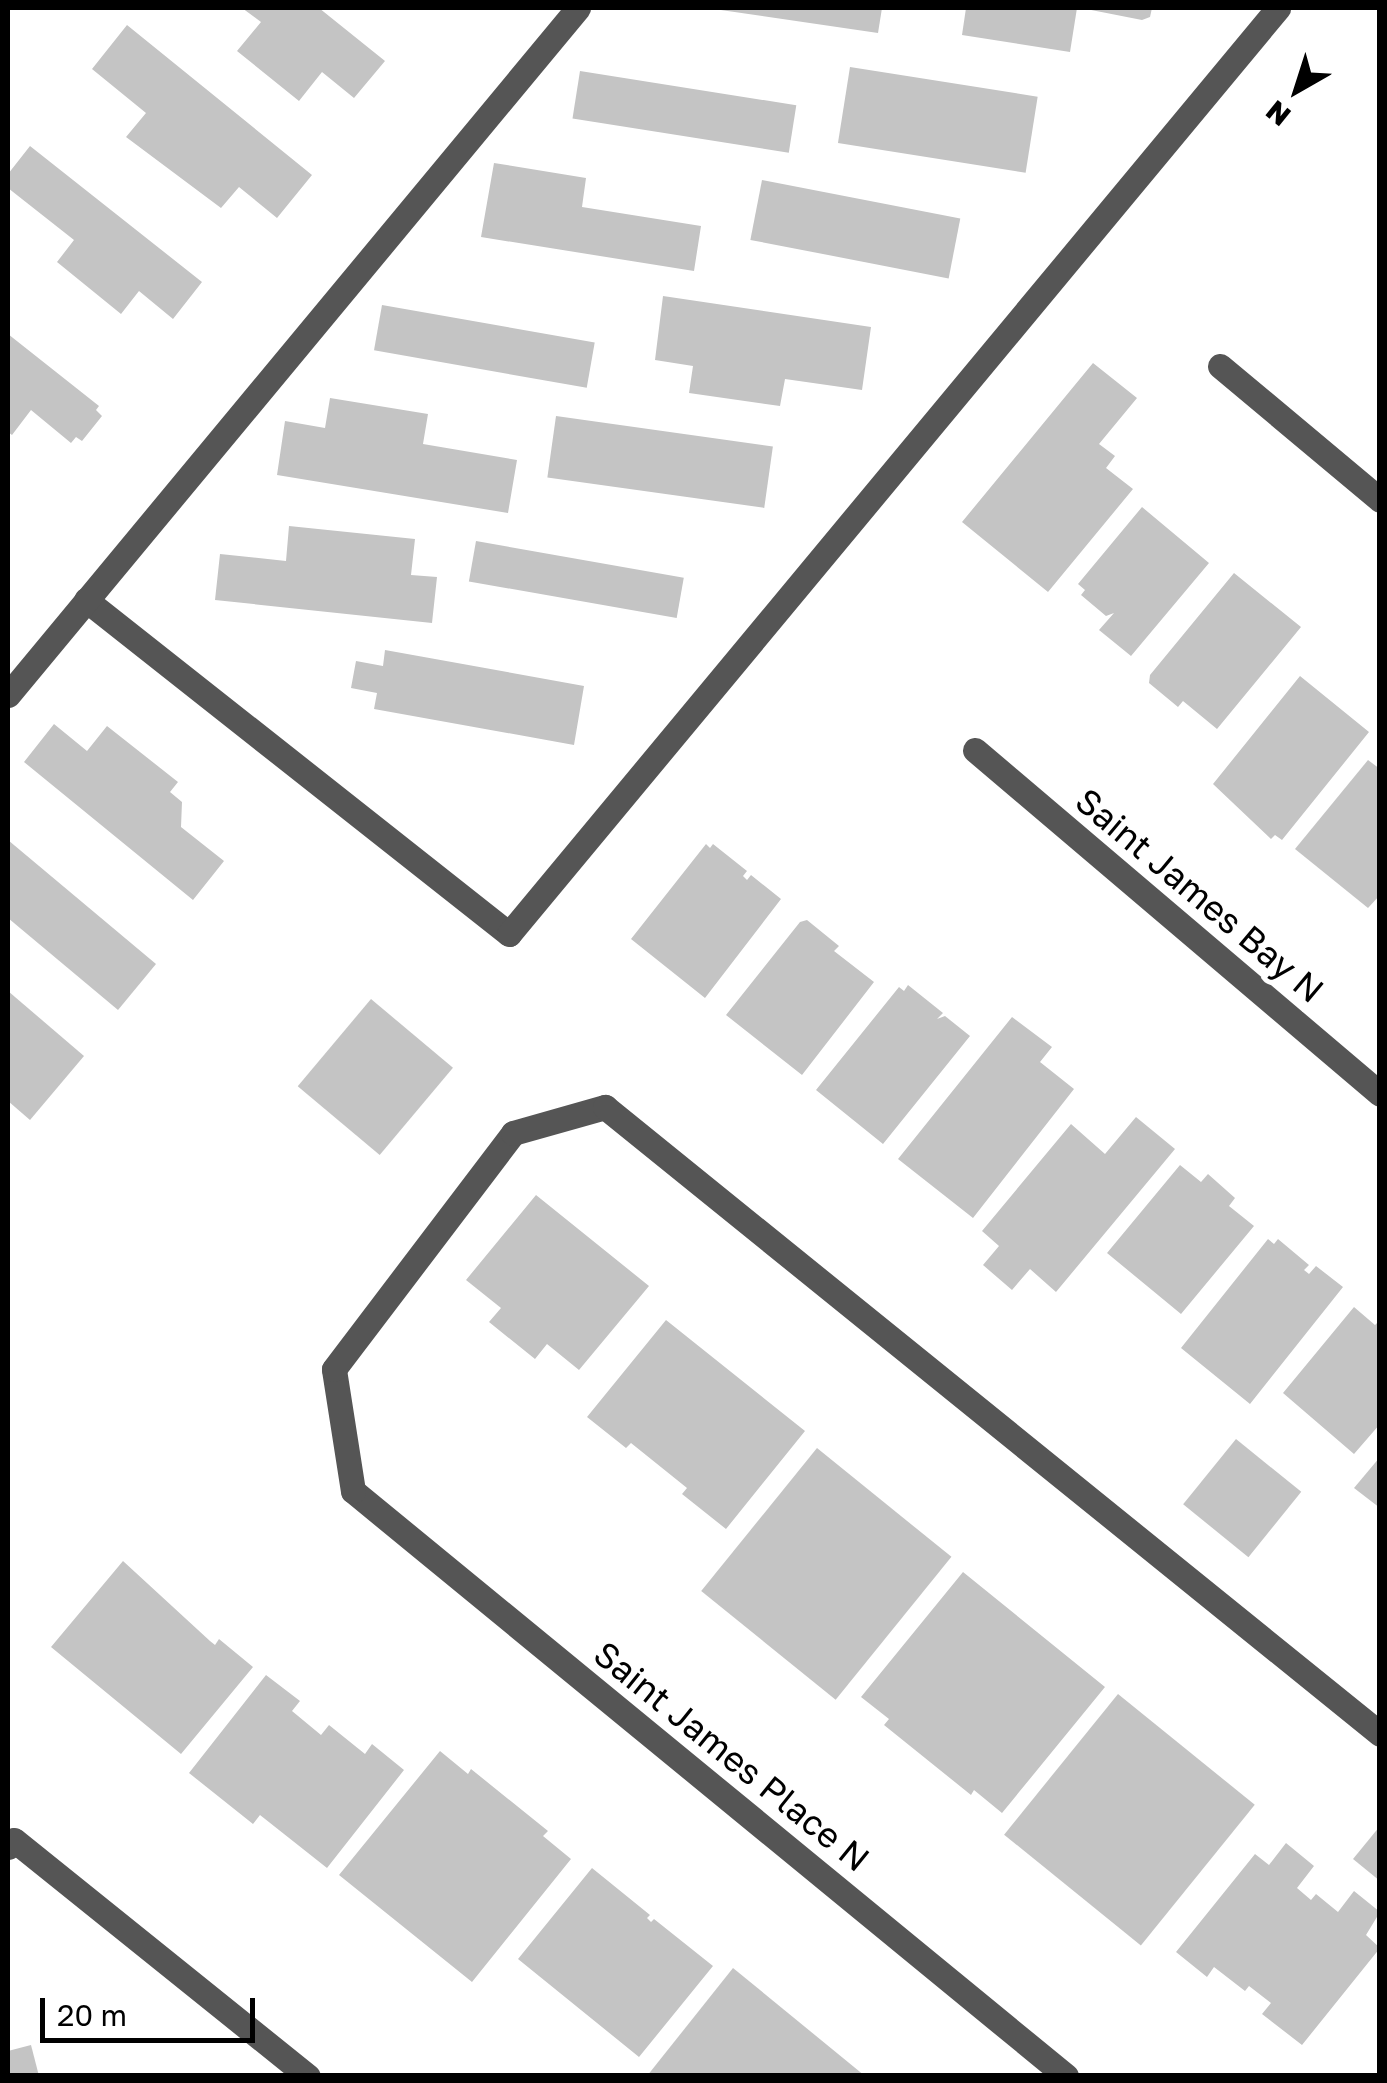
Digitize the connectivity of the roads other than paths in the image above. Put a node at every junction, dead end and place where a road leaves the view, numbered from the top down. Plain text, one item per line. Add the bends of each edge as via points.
1 (578, 8) edge
2 (1278, 8) edge
3 (1220, 366) dead end
4 (1380, 500) edge
5 (86, 600) junction
6 (8, 694) edge
7 (975, 750) dead end
8 (1380, 1094) edge
9 (1380, 1734) edge
10 (8, 1847) edge
11 (308, 2076) edge
12 (1066, 2076) edge

1 - 5 street
2 - 5 street via 509,934
3 - 4 street
5 - 6 street
7 - 8 street, Saint James Bay N
9 - 12 street, Saint James Place N via 605,1107 513,1133 334,1369 353,1491
10 - 11 street via 14,1840

